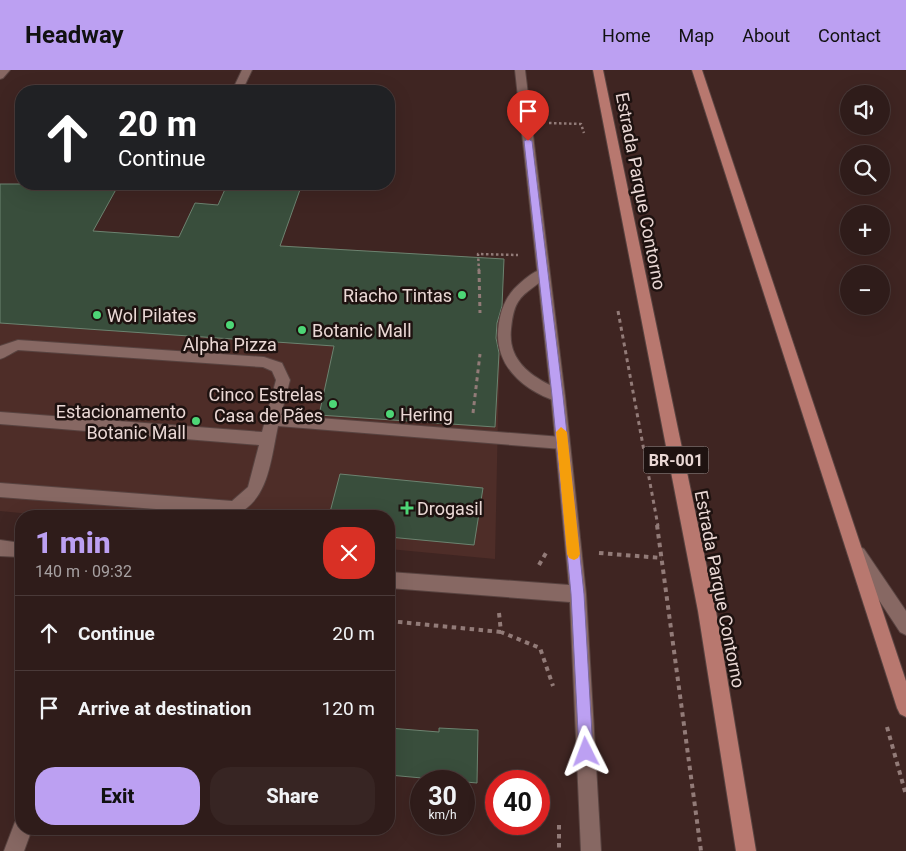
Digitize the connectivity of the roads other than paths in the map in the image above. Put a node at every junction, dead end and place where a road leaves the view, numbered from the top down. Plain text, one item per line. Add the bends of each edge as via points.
1 (5, 70) edge
2 (248, 70) edge
3 (520, 70) edge
4 (598, 70) edge
5 (696, 70) edge
6 (0, 76) edge
7 (240, 85) edge
8 (542, 273) junction
9 (0, 354) edge
10 (558, 396) junction
11 (0, 418) edge
12 (273, 420) junction
13 (268, 439) junction
14 (562, 443) junction
15 (0, 490) edge
16 (853, 546) junction
17 (0, 548) edge
18 (15, 549) edge
19 (395, 580) edge
20 (578, 594) junction
21 (906, 626) edge
22 (906, 708) edge
23 (20, 835) edge
24 (14, 851) edge
25 (591, 851) edge
26 (746, 851) edge

1 - 6 street
2 - 7 street
3 - 8 street
4 - 26 highway, Estrada Parque Contorno / BR-001 via 707,611
5 - 16 highway
8 - 10 street
8 - 10 street via 530,281 512,302 504,329 505,351 519,370 538,387
9 - 12 street via 18,345 264,362 277,368 283,380
10 - 14 street
11 - 13 street
12 - 13 street
12 - 14 street
13 - 15 street via 255,490 234,508
14 - 20 street
16 - 21 street
16 - 22 highway
17 - 18 street
19 - 20 street
20 - 25 street
23 - 24 street

